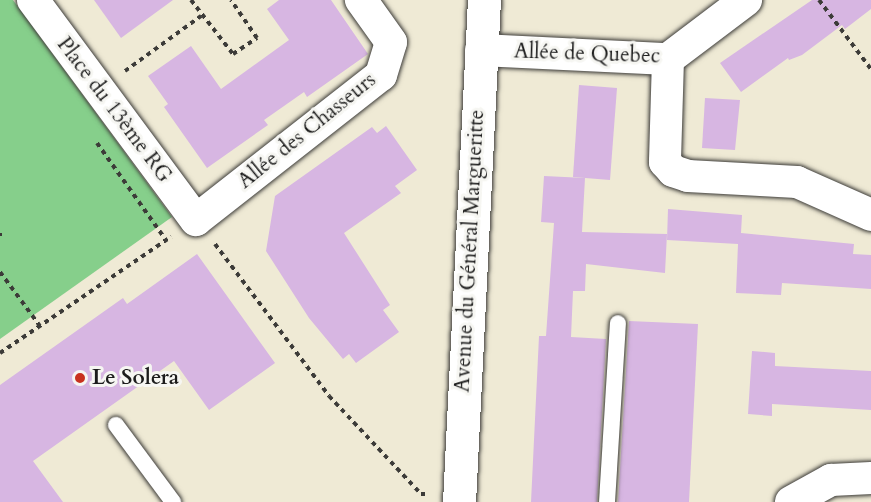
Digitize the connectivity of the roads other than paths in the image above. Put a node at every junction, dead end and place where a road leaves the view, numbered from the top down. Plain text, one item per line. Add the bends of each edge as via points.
1 (33, 0) edge
2 (361, 0) edge
3 (484, 0) edge
4 (746, 0) edge
5 (482, 50) junction
6 (668, 59) junction
7 (871, 215) edge
8 (196, 220) joint
9 (618, 324) dead end
10 (116, 425) dead end
11 (871, 478) edge
12 (459, 499) edge
13 (173, 502) edge
14 (607, 502) edge
15 (791, 502) edge

1 - 8 street, Place du 13ème RG
2 - 8 street, Allée des Chasseurs via 391,42 381,75
3 - 5 street, Avenue du Général Margueritte
4 - 6 street, Allée de Quebec
5 - 6 street, Allée de Quebec
5 - 12 street, Avenue du Général Margueritte
6 - 7 street via 665,162 673,171 688,176 797,182
9 - 14 lane
10 - 13 lane
11 - 15 street via 831,480

